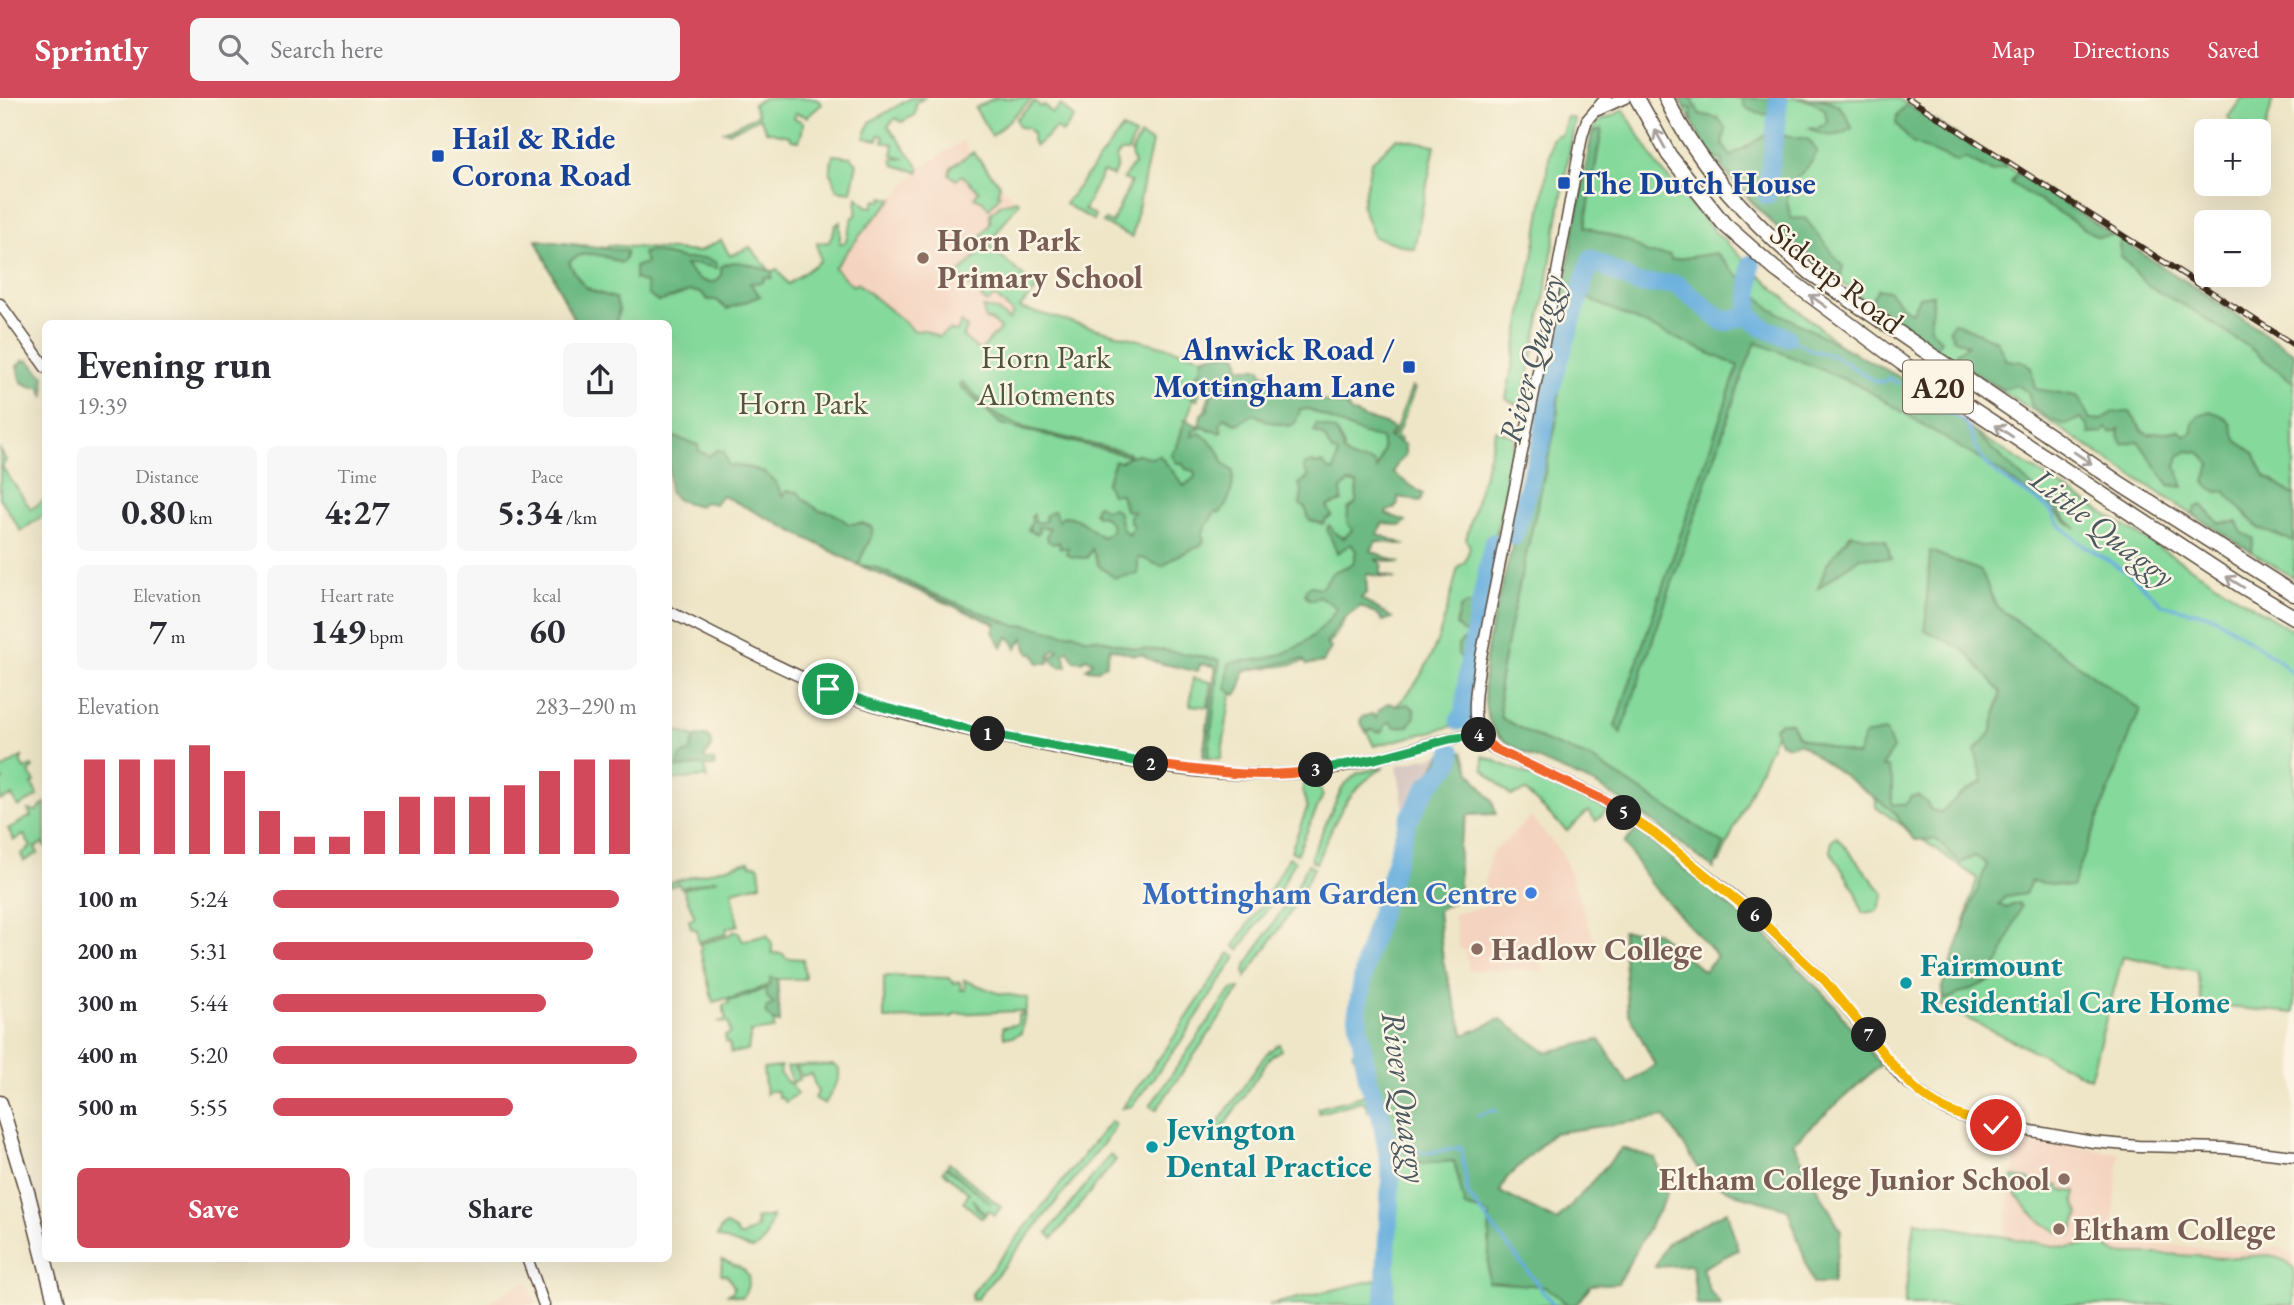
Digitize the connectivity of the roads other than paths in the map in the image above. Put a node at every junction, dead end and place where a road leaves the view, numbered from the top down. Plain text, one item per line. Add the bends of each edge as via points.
1 (1606, 98) edge
2 (1625, 98) edge
3 (1637, 98) edge
4 (1666, 98) edge
5 (1594, 112) junction
6 (0, 304) edge
7 (42, 362) edge
8 (2294, 594) edge
9 (672, 613) edge
10 (2294, 617) edge
11 (1479, 735) junction
12 (0, 1103) edge
13 (2294, 1156) edge
14 (42, 1250) edge
15 (45, 1262) edge
16 (528, 1262) edge
17 (56, 1305) edge
18 (544, 1305) edge

1 - 5 street
2 - 5 street
10 -> 3 main road, Sidcup Road / A20 via 1902,363 1775,269 1724,224 1668,155
4 -> 8 main road, Sidcup Road / A20 via 1690,144 1720,185 1811,273 2122,485
5 - 11 street via 1582,136 1480,662 1475,705
6 - 7 street
9 - 11 street via 828,689 886,708 1000,737 1131,761 1223,772 1301,773
11 - 13 street via 1486,744 1602,799 1737,899 1825,981 1903,1079 1950,1112 1971,1120 2093,1142 2223,1147
12 - 14 main road
15 - 17 main road
16 - 18 street

